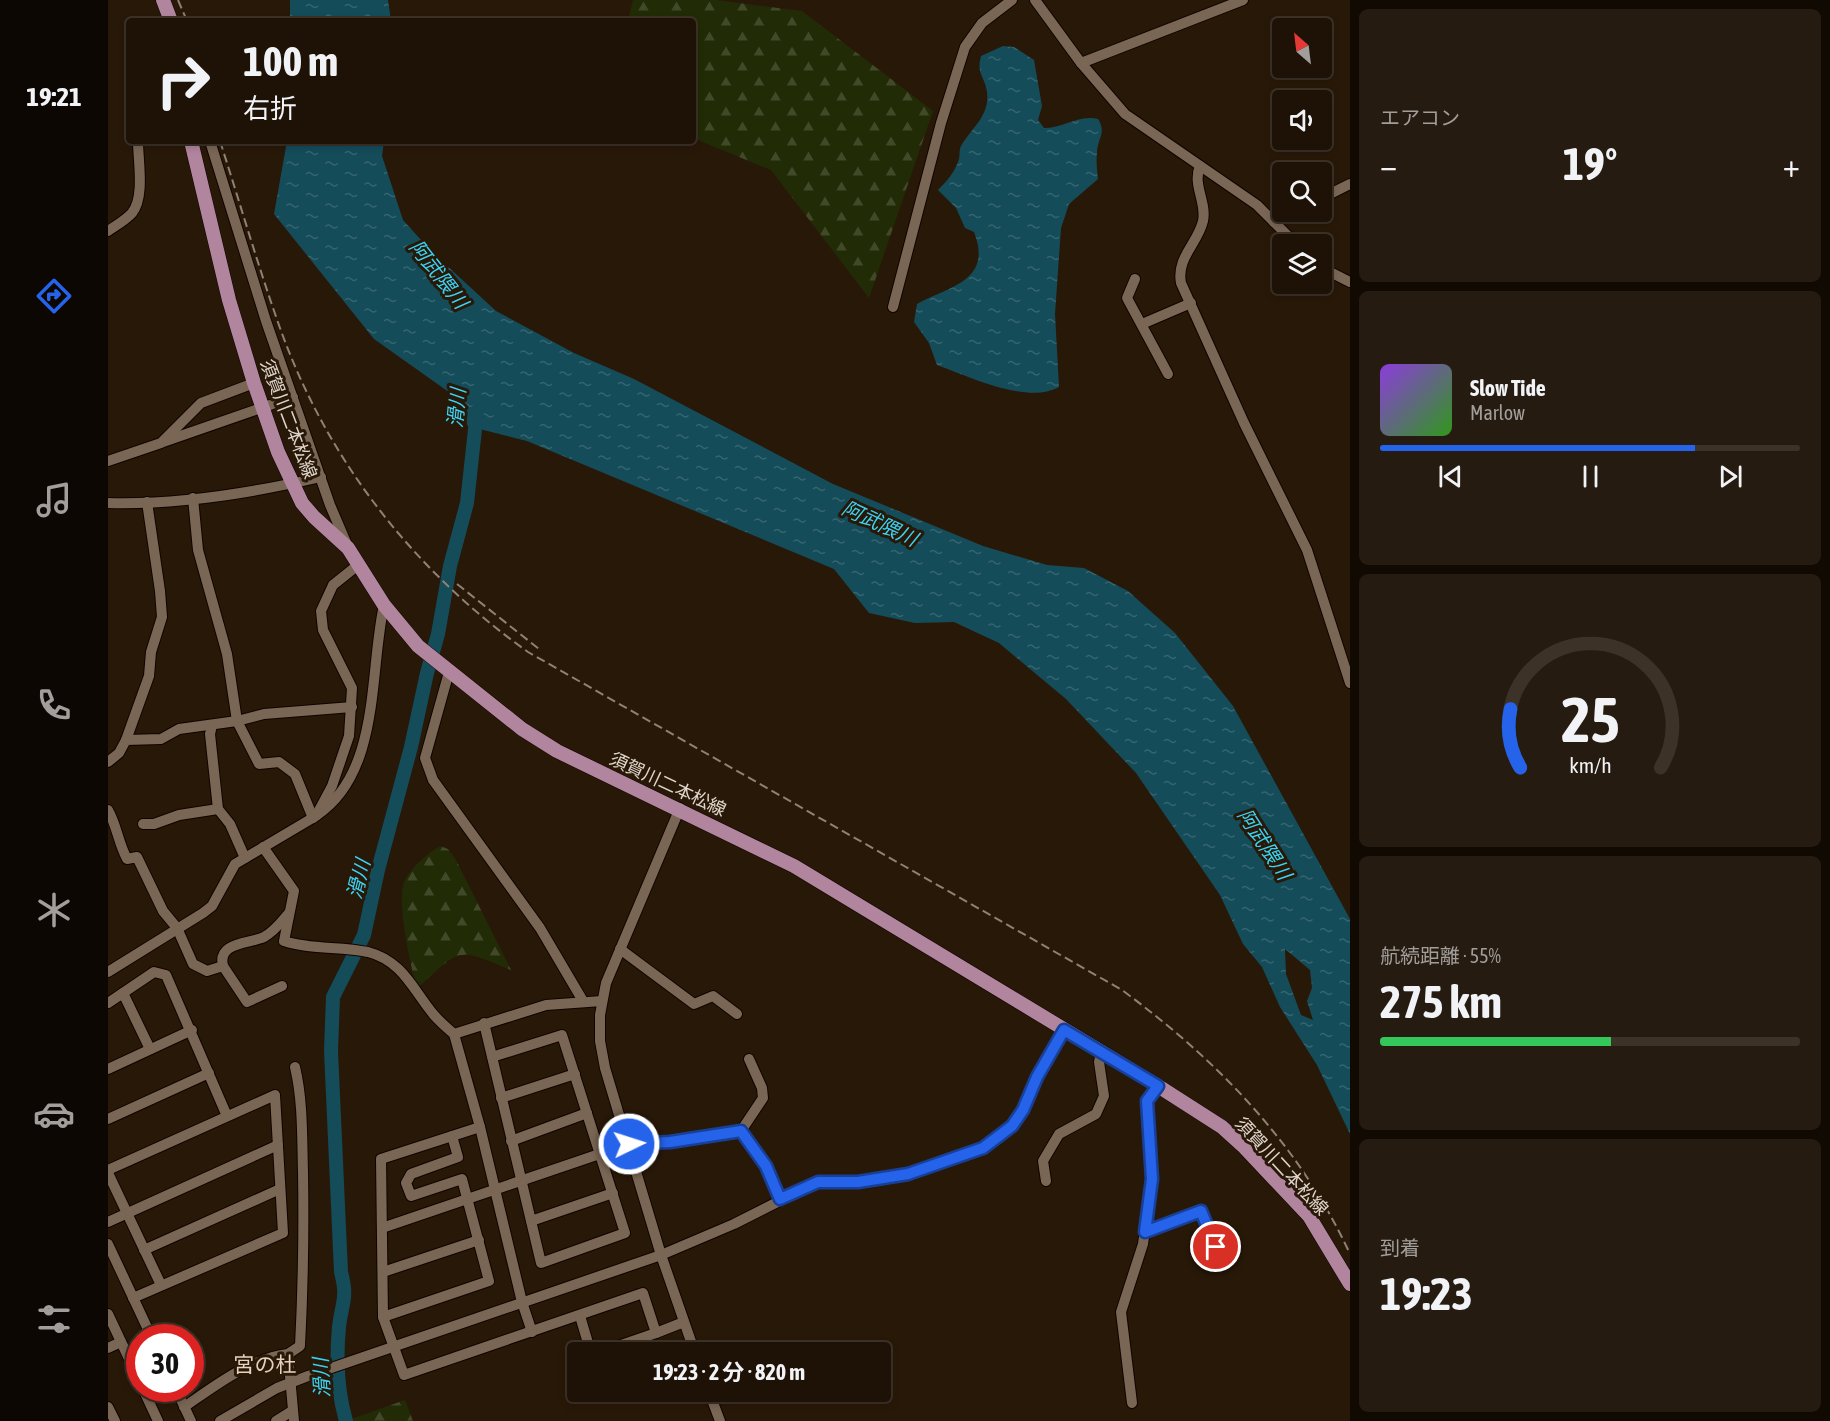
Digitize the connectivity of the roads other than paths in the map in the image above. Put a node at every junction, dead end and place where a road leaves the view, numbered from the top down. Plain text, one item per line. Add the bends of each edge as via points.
1 (163, 0) edge
2 (1012, 0) edge
3 (1035, 0) edge
4 (1243, 0) edge
5 (167, 18) edge
6 (1081, 63) junction
7 (138, 144) edge
8 (192, 144) edge
9 (211, 144) edge
10 (1200, 166) junction
11 (1350, 184) edge
12 (1332, 193) edge
13 (1272, 220) edge
14 (1274, 222) edge
15 (108, 231) edge
16 (1286, 234) edge
17 (1332, 273) edge
18 (1135, 279) dead end
19 (1350, 282) edge
20 (1191, 303) junction
21 (893, 308) dead end
22 (1142, 324) junction
23 (1168, 374) dead end
24 (254, 383) junction
25 (293, 397) junction
26 (263, 408) junction
27 (161, 443) junction
28 (108, 461) edge
29 (321, 477) junction
30 (293, 483) junction
31 (193, 498) junction
32 (147, 502) junction
33 (108, 503) edge
34 (348, 548) junction
35 (358, 565) junction
36 (384, 605) junction
37 (448, 670) junction
38 (1350, 683) edge
39 (352, 706) junction
40 (237, 721) junction
41 (212, 725) junction
42 (126, 740) junction
43 (108, 762) edge
44 (680, 808) junction
45 (218, 809) junction
46 (108, 810) edge
47 (314, 817) junction
48 (143, 824) dead end
49 (263, 847) junction
50 (245, 858) junction
51 (290, 912) junction
52 (177, 928) junction
53 (620, 949) junction
54 (223, 966) junction
55 (108, 972) edge
56 (282, 986) dead end
57 (123, 993) junction
58 (583, 1001) junction
59 (602, 1001) junction
60 (108, 1003) edge
61 (737, 1014) dead end
62 (484, 1023) junction
63 (192, 1030) junction
64 (1064, 1030) junction
65 (454, 1034) junction
66 (150, 1049) junction
67 (1101, 1052) junction
68 (492, 1058) junction
69 (749, 1059) dead end
70 (296, 1067) dead end
71 (108, 1069) edge
72 (209, 1073) junction
73 (575, 1074) junction
74 (1158, 1086) junction
75 (501, 1098) junction
76 (587, 1113) junction
77 (227, 1116) junction
78 (108, 1119) edge
79 (480, 1127) junction
80 (741, 1131) junction
81 (452, 1136) junction
82 (511, 1141) junction
83 (629, 1144) junction
84 (278, 1145) junction
85 (600, 1154) junction
86 (108, 1171) edge
87 (1046, 1181) dead end
88 (521, 1182) junction
89 (280, 1189) junction
90 (495, 1191) junction
91 (613, 1193) junction
92 (780, 1199) junction
93 (469, 1200) junction
94 (126, 1213) junction
95 (531, 1221) junction
96 (108, 1222) edge
97 (382, 1228) junction
98 (1145, 1232) junction
99 (479, 1240) junction
100 (108, 1244) edge
101 (1216, 1247) dead end
102 (144, 1250) junction
103 (662, 1255) junction
104 (383, 1272) junction
105 (1350, 1284) edge
106 (161, 1285) junction
107 (133, 1298) junction
108 (522, 1302) junction
109 (108, 1314) edge
110 (580, 1316) junction
111 (383, 1317) junction
112 (684, 1322) junction
113 (145, 1324) edge
114 (532, 1332) junction
115 (656, 1333) junction
116 (121, 1342) junction
117 (588, 1342) edge
118 (630, 1342) edge
119 (691, 1342) edge
120 (394, 1346) junction
121 (108, 1348) edge
122 (126, 1353) edge
123 (288, 1354) junction
124 (291, 1383) junction
125 (149, 1402) edge
126 (182, 1402) edge
127 (713, 1402) edge
128 (1132, 1403) dead end
129 (108, 1407) edge
130 (184, 1407) junction
131 (293, 1416) edge
132 (115, 1421) edge
133 (158, 1421) edge
134 (191, 1421) edge
135 (220, 1421) edge
136 (276, 1421) edge
137 (720, 1421) edge

1 - 5 main road
2 - 21 street via 982,23 965,47
3 - 6 street
4 - 6 street
6 - 10 street via 1125,114
7 - 15 street via 136,206
8 - 24 main road, 須賀川二本松線 via 229,300
9 - 25 street
10 - 13 street
10 - 20 street via 1196,178 1203,222 1180,273
11 - 12 street
14 - 16 street
17 - 19 street
18 - 22 street via 1127,295
20 - 22 street
20 - 38 street via 1244,423 1307,550
22 - 23 street
24 - 26 main road, 須賀川二本松線
24 - 27 street via 201,403
25 - 26 street
25 - 29 street
26 - 27 street
26 - 30 main road, 須賀川二本松線
27 - 28 street
29 - 30 street
29 - 34 street
30 - 31 street
30 - 34 main road, 須賀川二本松線 via 309,513
31 - 32 street
31 - 40 street via 198,550 227,654
32 - 33 street
32 - 42 street via 162,617 151,652 149,676
34 - 35 main road, 須賀川二本松線
35 - 36 main road, 須賀川二本松線
35 - 39 street via 333,585 321,611 328,641 350,679
36 - 37 main road, 須賀川二本松線 via 418,646
36 - 47 street via 373,698 358,759 331,805
37 - 44 main road, 須賀川二本松線 via 522,729 557,751
37 - 58 street via 425,758 427,766 546,937
39 - 40 street via 264,714
39 - 47 street via 343,755 332,786
40 - 41 street
40 - 47 street via 259,764 279,762 295,774
41 - 42 street via 179,729 161,739
41 - 45 street
42 - 43 street
44 - 53 street
44 - 64 main road, 須賀川二本松線 via 794,866
45 - 48 street
45 - 50 street via 230,824
46 - 52 street via 126,859 138,857 162,911
47 - 49 street
49 - 50 street
49 - 51 street via 294,891
50 - 52 street via 230,869 212,906
51 - 54 street via 273,931 224,952
51 - 65 street via 284,941 363,951 384,958 398,967
52 - 54 street via 193,964 207,971
52 - 55 street
53 - 59 street
53 - 61 street via 694,1004 713,996
54 - 56 street via 247,1002
57 - 60 street
57 - 63 street via 154,972 166,975
57 - 66 street
58 - 59 street
58 - 62 street via 546,1005
59 - 83 street via 600,1041 605,1068
62 - 65 street
62 - 68 street
63 - 66 street
63 - 72 street
64 - 67 main road, 須賀川二本松線
64 - 92 street via 1017,1118 999,1138 983,1148 908,1174 858,1182 818,1182
65 - 79 street
66 - 71 street
67 - 74 main road, 須賀川二本松線
67 - 87 street via 1104,1096 1096,1114 1059,1134 1043,1161
68 - 73 street via 562,1035
68 - 75 street
69 - 80 street via 763,1098
70 - 123 street via 302,1137 304,1270 300,1346
72 - 77 street
72 - 78 street
73 - 75 street
73 - 76 street
74 - 98 street via 1147,1101 1152,1179
74 - 105 main road, 須賀川二本松線 via 1222,1127 1243,1146 1309,1216
75 - 82 street
76 - 82 street
76 - 85 street
77 - 84 street via 275,1095
77 - 86 street
79 - 81 street
79 - 90 street
80 - 83 street
80 - 92 street via 766,1166
81 - 93 street via 458,1156 411,1174 406,1183 411,1196 462,1179
81 - 97 street via 381,1159
82 - 88 street
83 - 85 street
83 - 103 street
84 - 89 street
84 - 94 street
85 - 88 street
85 - 91 street
86 - 94 street
88 - 90 street
88 - 95 street
89 - 102 street
89 - 106 street via 283,1233
90 - 93 street
90 - 108 street
91 - 95 street
91 - 95 street via 625,1233 541,1263
92 - 103 street
93 - 97 street
93 - 99 street
94 - 96 street
94 - 102 street
97 - 104 street
98 - 101 street via 1201,1211
98 - 128 street via 1121,1312
99 - 104 street
99 - 111 street via 489,1281
100 - 107 street
102 - 106 street
103 - 108 street
103 - 112 street
104 - 111 street
106 - 107 street
107 - 113 street
108 - 114 street
108 - 120 street
109 - 116 street
110 - 114 street
110 - 115 street via 643,1293
110 - 117 street
111 - 120 street
112 - 115 street
112 - 119 street
114 - 120 street via 404,1375
115 - 118 street
116 - 121 street
116 - 122 street
120 - 124 street
123 - 124 street
123 - 130 street via 233,1374
124 - 131 street
124 - 135 street
125 - 133 street
126 - 130 street
127 - 137 street
129 - 132 street
130 - 134 street
131 - 136 street

